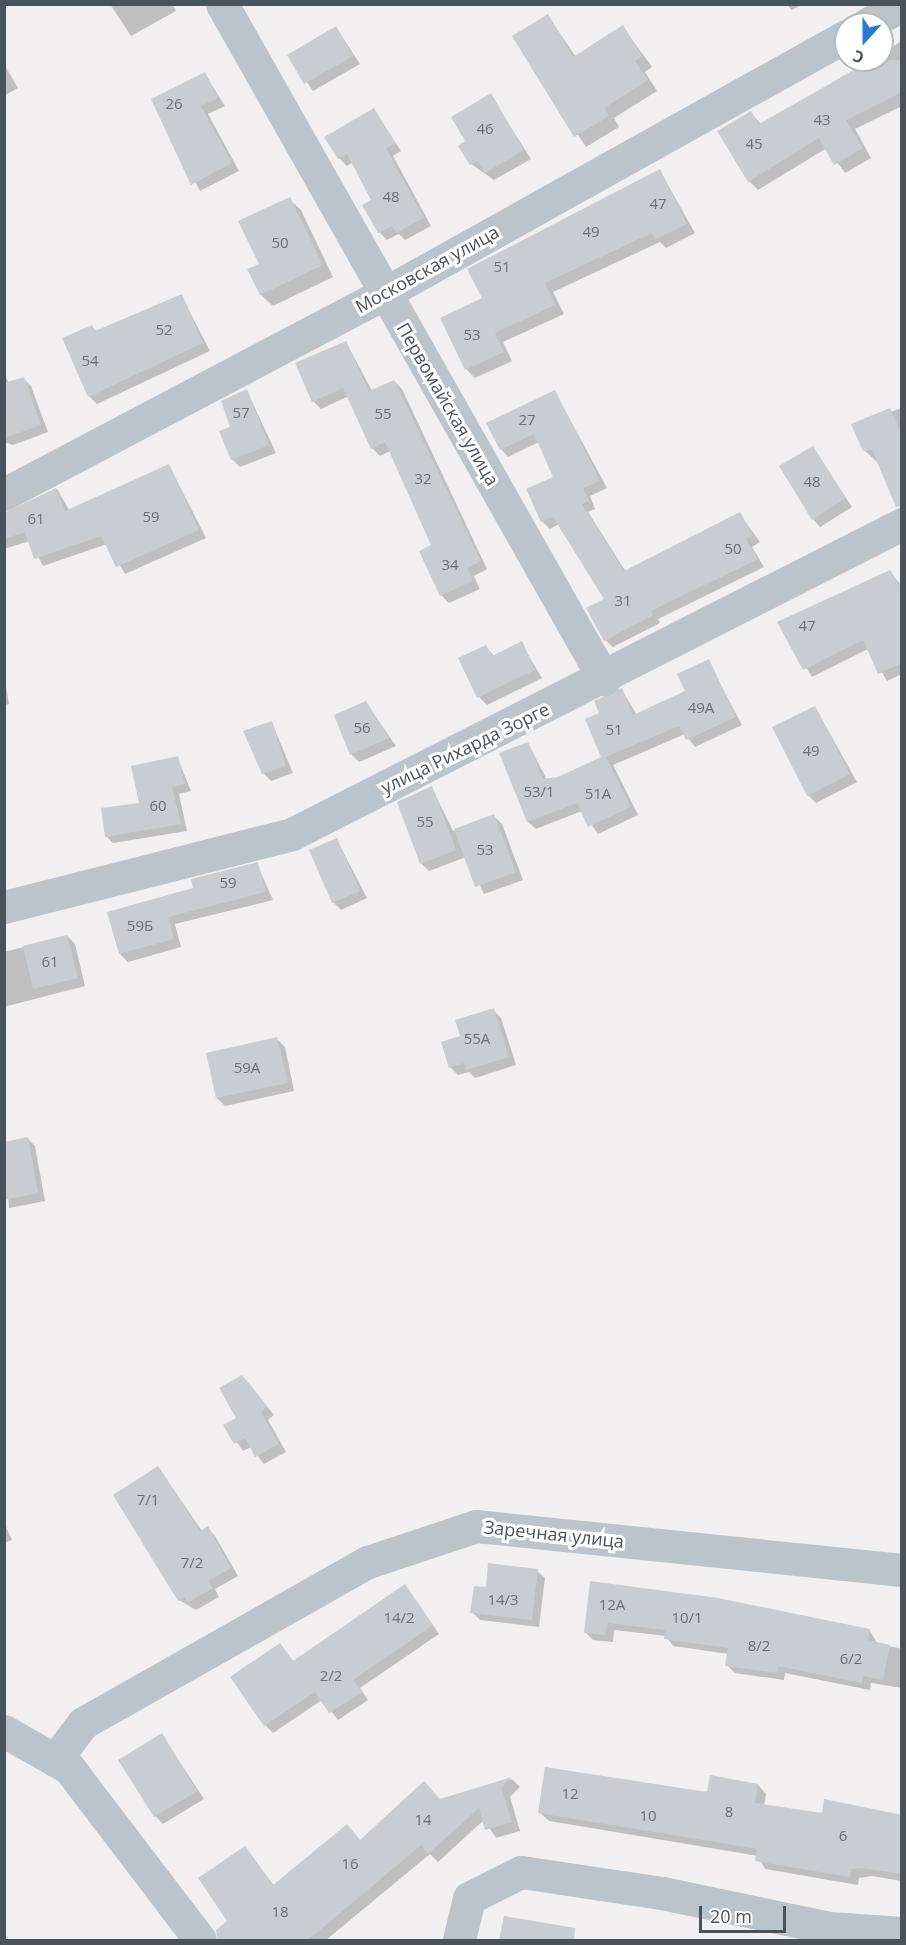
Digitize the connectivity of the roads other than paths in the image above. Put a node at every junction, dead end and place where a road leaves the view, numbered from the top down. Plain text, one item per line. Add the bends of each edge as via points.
1 (222, 4) edge
2 (834, 43) edge
3 (385, 293) junction
4 (4, 494) edge
5 (902, 524) edge
6 (604, 679) junction
7 (4, 907) edge
8 (902, 1570) edge
9 (4, 1731) edge
10 (62, 1764) junction
11 (828, 1934) edge
12 (902, 1934) edge
13 (200, 1941) edge
14 (459, 1941) edge

1 - 3 street, Первомайская улица
2 - 3 street, Московская улица
3 - 4 street, Московская улица
3 - 6 street, Первомайская улица
5 - 6 street, улица Рихарда Зорге
6 - 7 street, улица Рихарда Зорге via 292,834
8 - 10 street, Заречная улица via 476,1526 368,1562 83,1723
9 - 10 street
10 - 13 street
11 - 12 street
11 - 14 street via 662,1893 521,1872 469,1898

